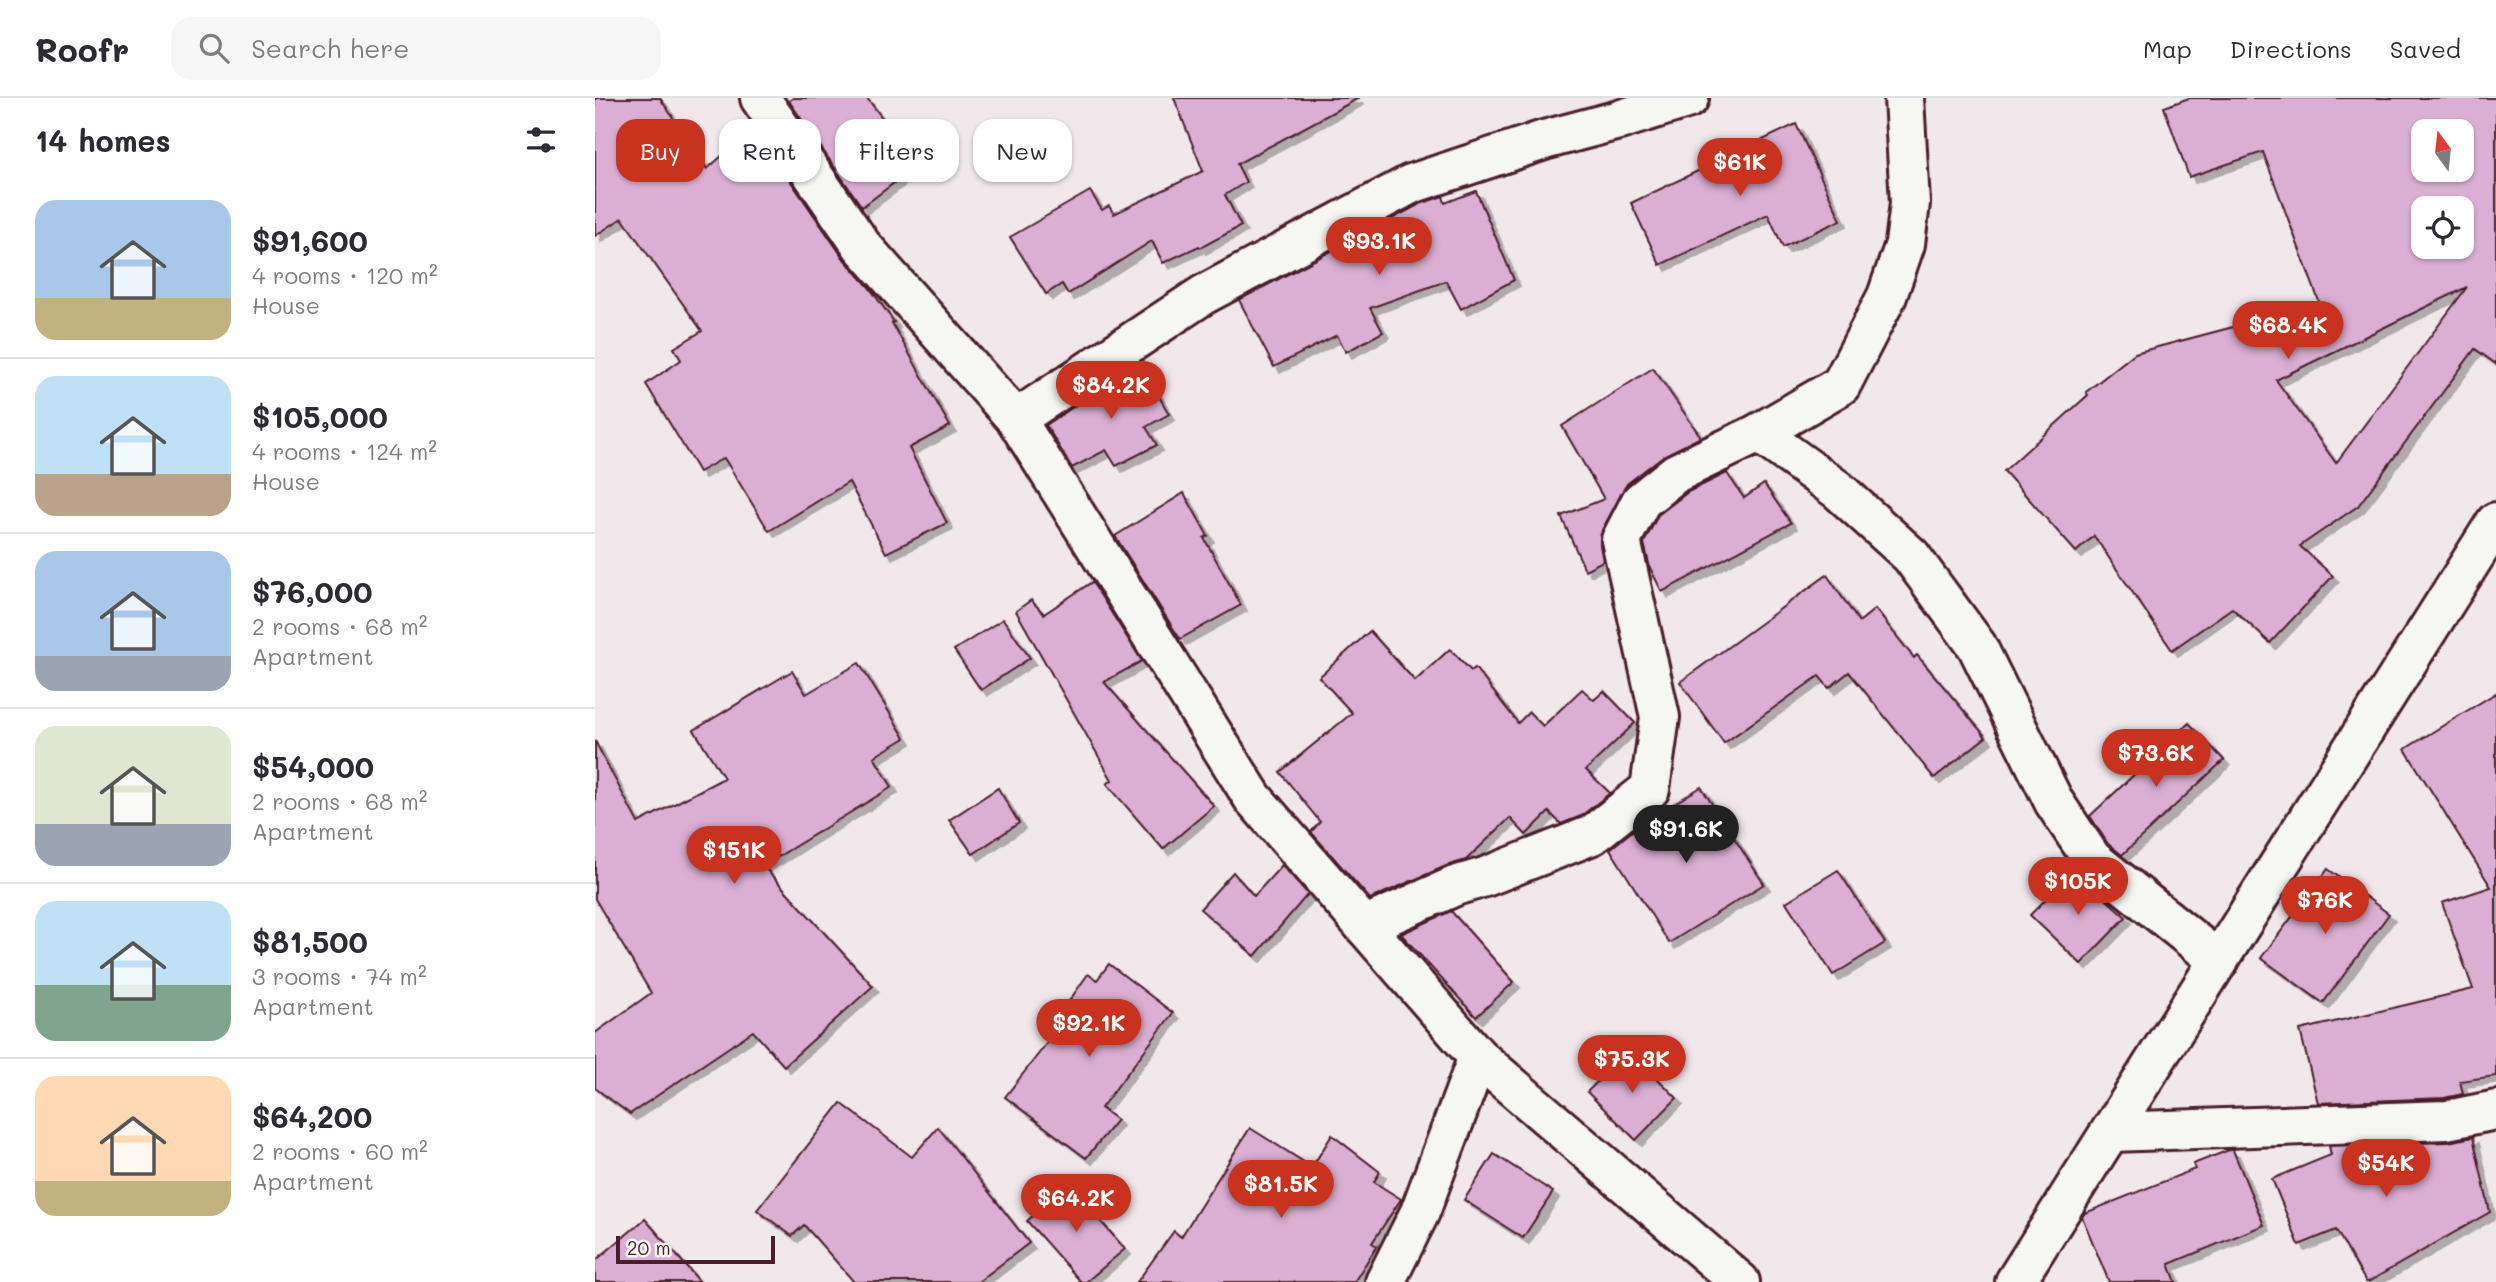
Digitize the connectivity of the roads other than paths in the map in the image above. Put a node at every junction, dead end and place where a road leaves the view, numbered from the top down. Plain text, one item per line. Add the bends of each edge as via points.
1 (759, 98) edge
2 (1689, 98) edge
3 (1904, 98) edge
4 (1016, 419) junction
5 (1759, 433) junction
6 (2496, 522) edge
7 (1364, 926) junction
8 (2219, 961) junction
9 (1478, 1057) junction
10 (2496, 1110) edge
11 (2112, 1132) junction
12 (1385, 1282) edge
13 (1740, 1282) edge
14 (2015, 1282) edge

1 - 4 street via 862,246
2 - 4 street via 1411,184 1203,296
3 - 5 street via 1910,203 1905,244 1887,296 1841,385
4 - 7 street via 1253,798
5 - 7 street via 1676,473 1640,500 1621,540 1660,717 1650,789 1592,835
5 - 8 street via 1838,490 1910,556 1977,646 2054,802 2092,859
6 - 8 street
7 - 9 street
8 - 11 street
9 - 12 street via 1420,1212
9 - 13 street
10 - 11 street via 2447,1120
11 - 14 street

